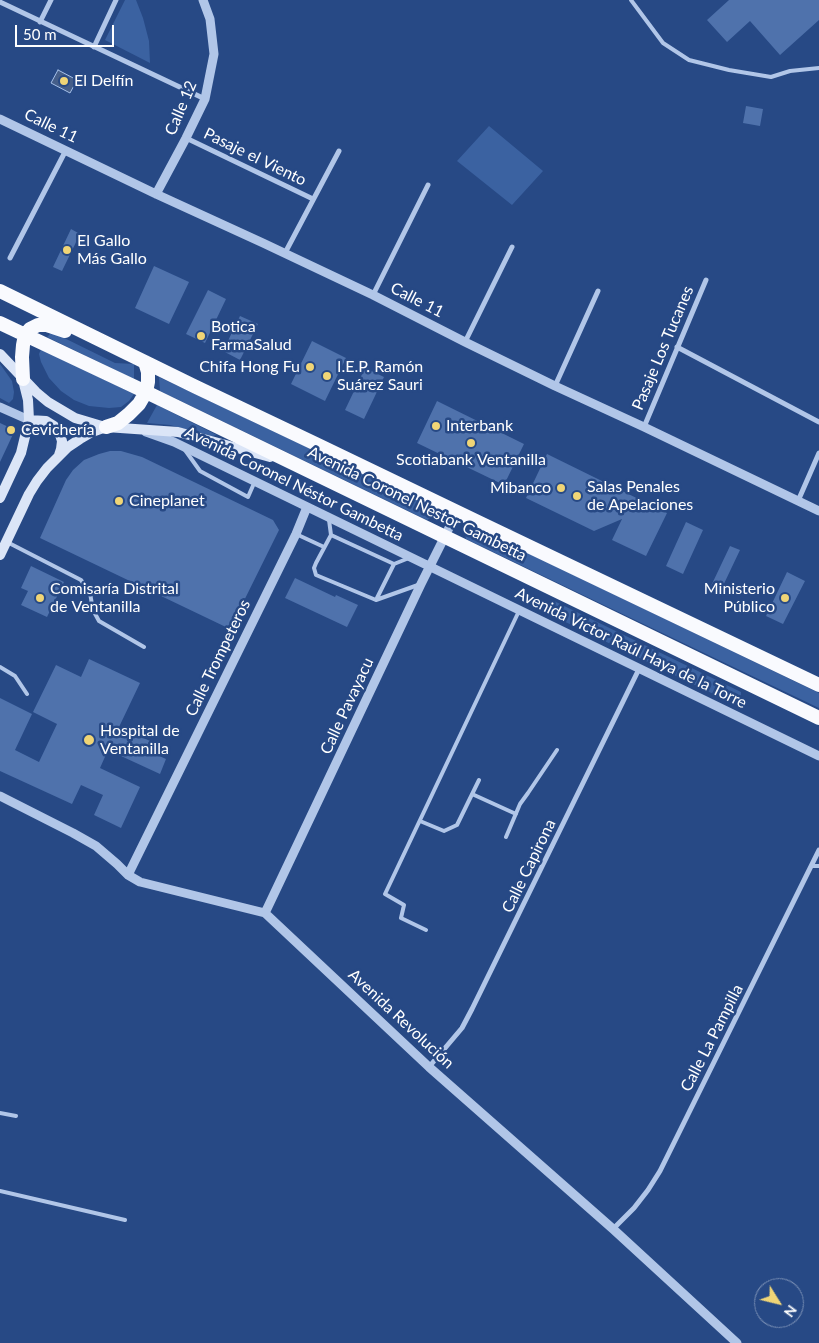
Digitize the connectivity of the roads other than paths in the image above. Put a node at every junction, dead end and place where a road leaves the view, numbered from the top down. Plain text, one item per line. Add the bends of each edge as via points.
1 (51, 0) edge
2 (116, 0) edge
3 (203, 0) edge
4 (632, 0) edge
5 (0, 2) edge
6 (40, 22) junction
7 (94, 47) junction
8 (819, 68) edge
9 (205, 99) junction
10 (0, 118) edge
11 (186, 138) junction
12 (66, 150) junction
13 (339, 151) dead end
14 (428, 185) dead end
15 (156, 194) junction
16 (313, 199) junction
17 (512, 247) dead end
18 (285, 253) junction
19 (10, 258) dead end
20 (706, 280) dead end
21 (0, 291) edge
22 (598, 291) dead end
23 (373, 295) junction
24 (0, 323) edge
25 (25, 335) junction
26 (465, 342) junction
27 (677, 347) junction
28 (125, 352) junction
29 (0, 354) edge
30 (145, 362) junction
31 (23, 379) junction
32 (555, 386) junction
33 (146, 392) junction
34 (0, 407) edge
35 (29, 420) junction
36 (819, 422) edge
37 (644, 427) junction
38 (106, 428) junction
39 (144, 431) junction
40 (182, 445) junction
41 (819, 452) edge
42 (58, 457) junction
43 (288, 461) junction
44 (255, 481) junction
45 (0, 498) edge
46 (798, 501) junction
47 (307, 507) junction
48 (819, 511) edge
49 (457, 512) junction
50 (329, 517) junction
51 (296, 534) junction
52 (331, 535) junction
53 (444, 536) junction
54 (6, 542) junction
55 (324, 547) junction
56 (0, 555) edge
57 (411, 558) junction
58 (394, 564) junction
59 (430, 567) junction
60 (421, 584) junction
61 (376, 600) junction
62 (519, 611) junction
63 (144, 647) dead end
64 (0, 667) edge
65 (639, 669) junction
66 (819, 685) edge
67 (27, 694) dead end
68 (819, 718) edge
69 (557, 750) dead end
70 (819, 756) edge
71 (479, 780) dead end
72 (472, 794) junction
73 (0, 796) edge
74 (516, 814) junction
75 (420, 821) junction
76 (506, 837) dead end
77 (819, 850) edge
78 (812, 866) junction
79 (819, 866) edge
80 (128, 876) junction
81 (265, 913) junction
82 (426, 930) dead end
83 (429, 1067) junction
84 (0, 1113) edge
85 (16, 1116) dead end
86 (0, 1191) edge
87 (125, 1220) dead end
88 (613, 1229) junction
89 (737, 1343) edge

1 - 6 street
2 - 7 street
3 - 9 street, Calle 12 via 210,19 214,54
4 - 8 lane via 663,43 689,60 771,76
5 - 6 street
6 - 7 street
7 - 9 street
9 - 11 street, Calle 12
10 - 12 street, Calle 11
11 - 15 street, Calle 12
11 - 16 street, Pasaje el Viento
12 - 15 street, Calle 11
12 - 19 street
13 - 16 street
14 - 23 street
15 - 18 street, Calle 11
16 - 18 street
17 - 26 street
18 - 23 street, Calle 11
20 - 27 street, Pasaje Los Tucanes
21 - 28 highway, Avenida Coronel Nestor Gambetta
22 - 32 street
23 - 26 street, Calle 11
24 - 25 highway, Avenida Coronel Nestor Gambetta
25 - 28 highway via 38,325 47,325
25 - 31 highway
25 - 33 highway, Avenida Coronel Nestor Gambetta
26 - 32 street, Calle 11
27 - 36 street
27 - 37 street, Pasaje Los Tucanes
28 - 30 highway, Avenida Coronel Nestor Gambetta
29 - 31 main road
30 - 33 highway via 148,372
30 - 49 highway, Avenida Coronel Nestor Gambetta
31 - 35 main road
31 - 38 main road via 61,411
32 - 37 street, Calle 11
33 - 38 highway via 129,414
33 - 43 highway, Avenida Coronel Nestor Gambetta
34 - 35 street
35 - 42 main road via 46,422 59,432 62,449
35 - 45 main road via 21,453
37 - 46 street, Calle 11
38 - 39 main road
38 - 42 main road via 80,439
39 - 40 street, Avenida Coronel Néstor Gambetta
39 - 43 main road via 178,432
40 - 44 street, Avenida Coronel Néstor Gambetta
40 - 44 lane via 200,471 248,497
41 - 46 street
42 - 54 main road via 29,494
43 - 53 highway, Avenida Coronel Nestor Gambetta
44 - 47 street, Avenida Coronel Néstor Gambetta
46 - 48 street, Calle 11
47 - 50 street, Avenida Coronel Néstor Gambetta
47 - 51 street, Calle Trompeteros
49 - 53 street, Calle Pavayacu
49 - 66 highway, Avenida Coronel Nestor Gambetta
50 - 52 lane
50 - 57 street, Avenida Coronel Néstor Gambetta
51 - 55 lane
51 - 80 street, Calle Trompeteros
52 - 55 lane
52 - 58 lane
53 - 59 street, Calle Pavayacu
53 - 68 highway, Avenida Coronel Nestor Gambetta
54 - 56 main road
54 - 63 lane via 81,580 90,593 99,621
55 - 61 lane via 314,568 316,574
57 - 58 lane
57 - 59 street, Avenida Coronel Néstor Gambetta
58 - 61 lane
59 - 60 street, Calle Pavayacu
59 - 62 street, Avenida Víctor Raúl Haya de la Torre
60 - 61 lane
60 - 81 street, Calle Pavayacu
62 - 65 street, Avenida Víctor Raúl Haya de la Torre
62 - 75 lane
64 - 67 lane via 15,676
65 - 70 street, Avenida Víctor Raúl Haya de la Torre
65 - 83 street, Calle Capirona via 462,1028
69 - 74 lane
71 - 72 lane
72 - 74 lane
72 - 75 lane via 457,825 444,831
73 - 80 street, Avenida Revolución via 96,846
74 - 76 lane
75 - 82 lane via 385,894 404,906 401,918
77 - 78 street, Calle La Pampilla
78 - 79 lane
78 - 88 street, Calle La Pampilla via 660,1171 634,1208
80 - 81 street, Avenida Revolución via 156,887
81 - 83 street, Avenida Revolución
83 - 88 street, Avenida Revolución
84 - 85 lane
86 - 87 lane
88 - 89 street, Avenida Revolución

